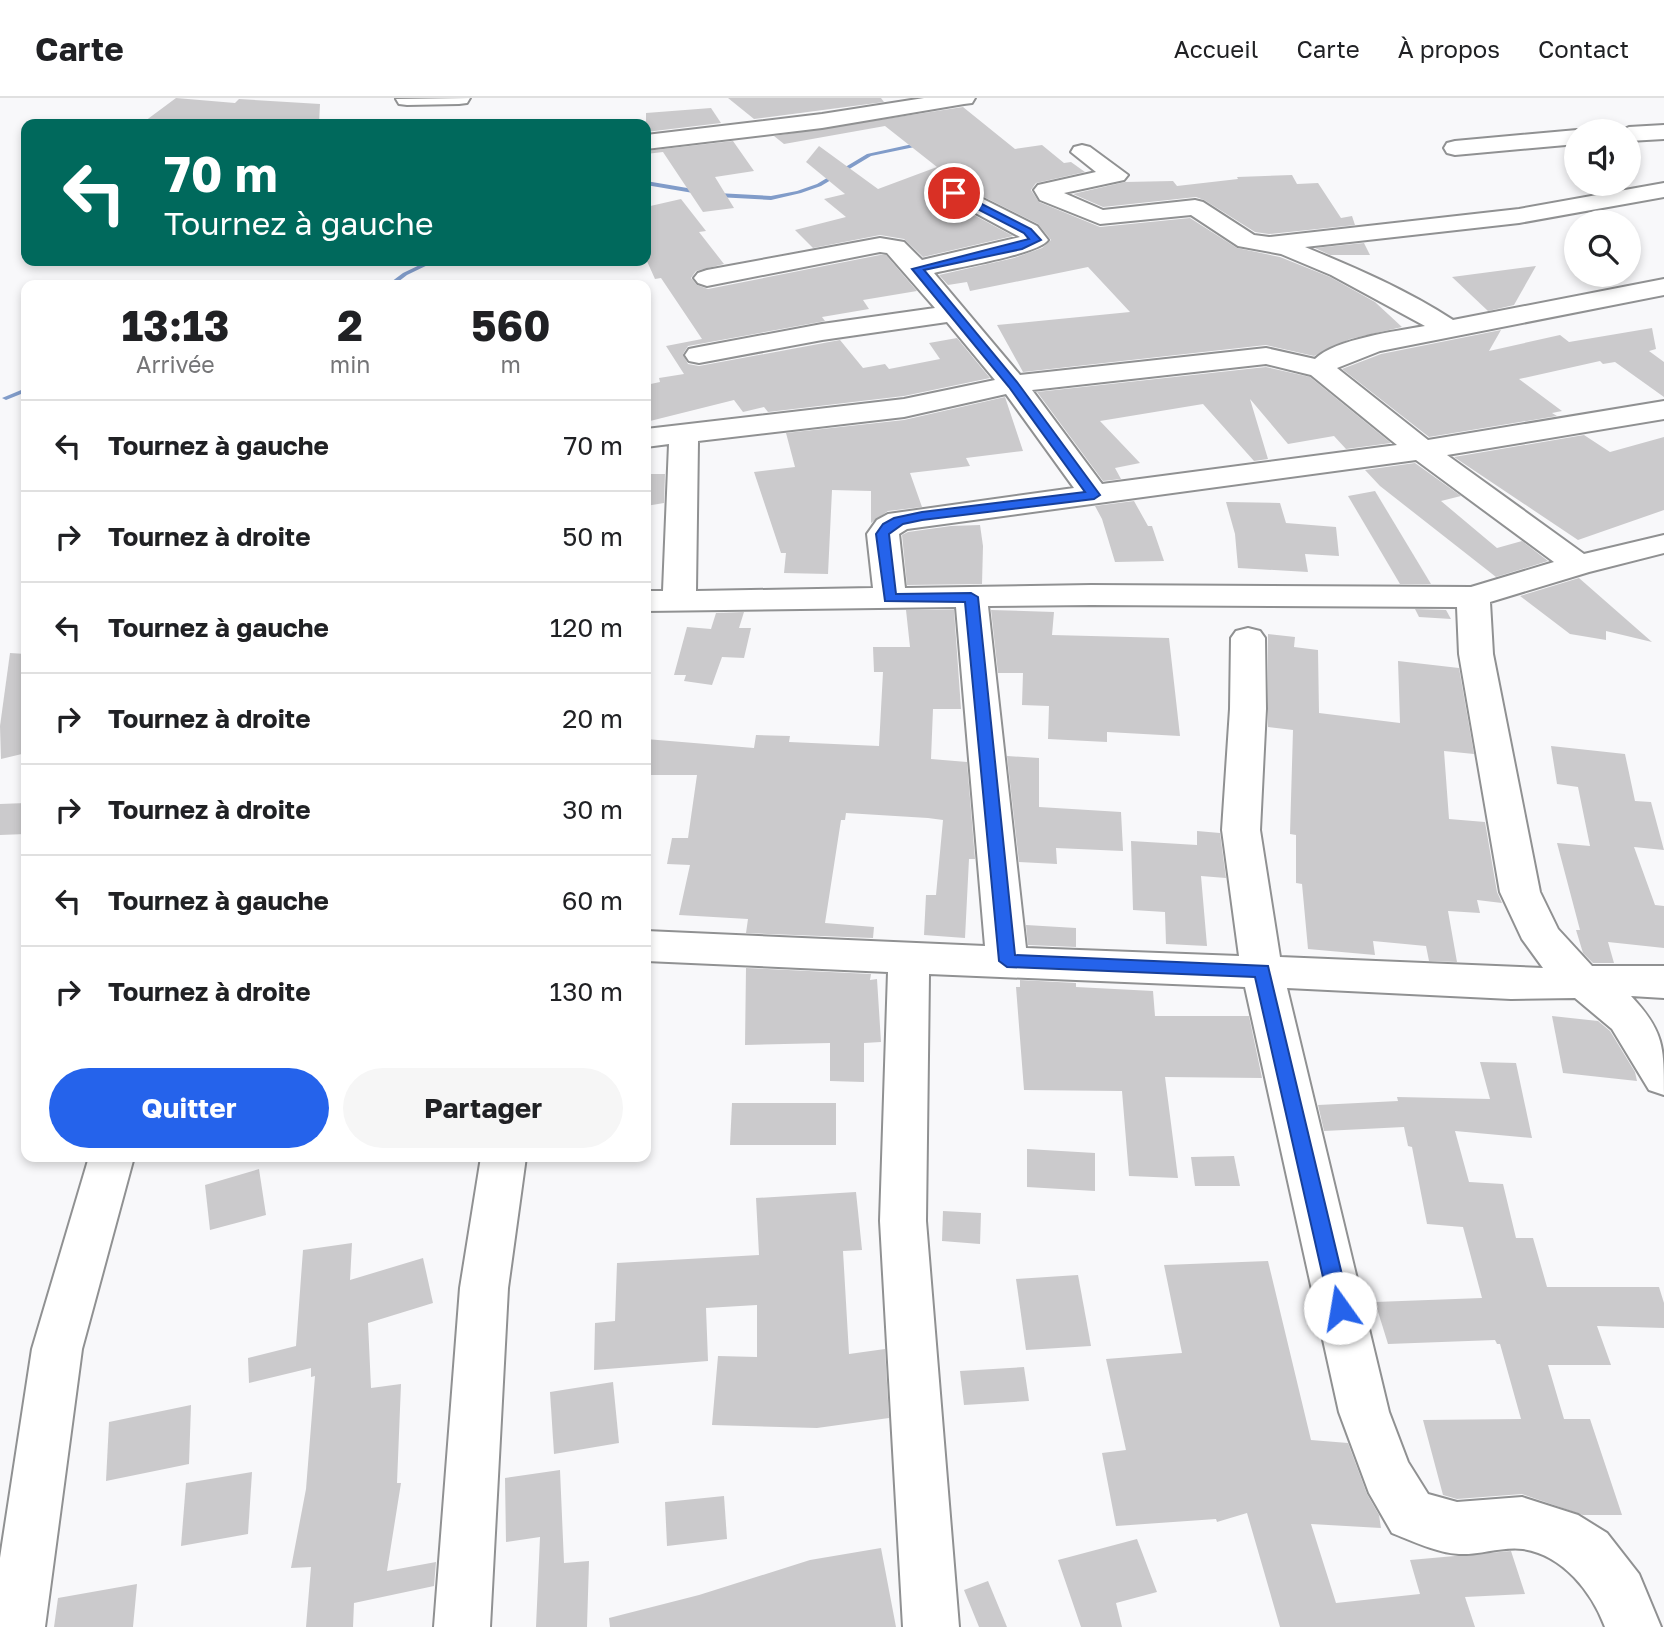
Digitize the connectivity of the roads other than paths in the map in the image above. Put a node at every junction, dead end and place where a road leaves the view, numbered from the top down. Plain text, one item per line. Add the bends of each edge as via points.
1 (459, 98) edge
2 (964, 98) edge
3 (404, 104) edge
4 (1664, 132) edge
5 (1641, 133) edge
6 (1564, 138) edge
7 (651, 141) edge
8 (1455, 148) dead end
9 (1082, 152) dead end
10 (941, 185) dead end
11 (1664, 190) edge
12 (1271, 243) junction
13 (917, 269) junction
14 (707, 278) dead end
15 (1664, 287) edge
16 (953, 313) junction
17 (1448, 329) junction
18 (699, 355) dead end
19 (1321, 369) junction
20 (1013, 384) junction
21 (1664, 410) edge
22 (684, 432) junction
23 (651, 437) edge
24 (1422, 450) junction
25 (1094, 495) junction
26 (1664, 544) edge
27 (1578, 565) junction
28 (971, 597) junction
29 (1473, 597) junction
30 (890, 598) junction
31 (679, 600) junction
32 (651, 601) edge
33 (1248, 638) dead end
34 (651, 946) edge
35 (909, 960) junction
36 (1007, 961) junction
37 (1262, 971) junction
38 (1581, 981) junction
39 (1664, 982) edge
40 (1664, 1077) edge
41 (110, 1162) edge
42 (502, 1162) edge
43 (17, 1627) edge
44 (462, 1627) edge
45 (931, 1627) edge
46 (1633, 1627) edge

1 - 3 street
2 - 7 street
4 - 5 street
6 - 8 street
9 - 12 street via 1116,175 1056,187 1046,190 1048,195 1100,217 1191,206 1247,241
10 - 13 street via 1028,231 1035,240
11 - 12 street via 1519,216
12 - 17 street via 1340,270
13 - 14 street via 895,247 880,245
13 - 16 street
15 - 17 street
16 - 18 street
16 - 20 street
17 - 19 street via 1348,352
19 - 20 street via 1289,359 1248,356
19 - 24 street
20 - 22 street via 904,408
20 - 25 street
21 - 24 street
22 - 23 street
22 - 31 street
24 - 25 street
24 - 27 street
25 - 30 street via 899,521 887,527 883,534
26 - 27 street
27 - 29 street
28 - 29 street
28 - 30 street
28 - 36 street
29 - 38 street via 1476,654 1520,892 1540,938
30 - 31 street
31 - 32 street
33 - 37 street via 1241,830
34 - 35 street
35 - 36 street
35 - 45 street via 903,1220
36 - 37 street
37 - 38 street via 1517,983
37 - 46 street via 1364,1412 1387,1475 1410,1515 1457,1528 1522,1523 1569,1539 1588,1552 1620,1593
38 - 39 street
38 - 40 street via 1627,1018
41 - 43 street via 57,1349
42 - 44 street via 484,1288

